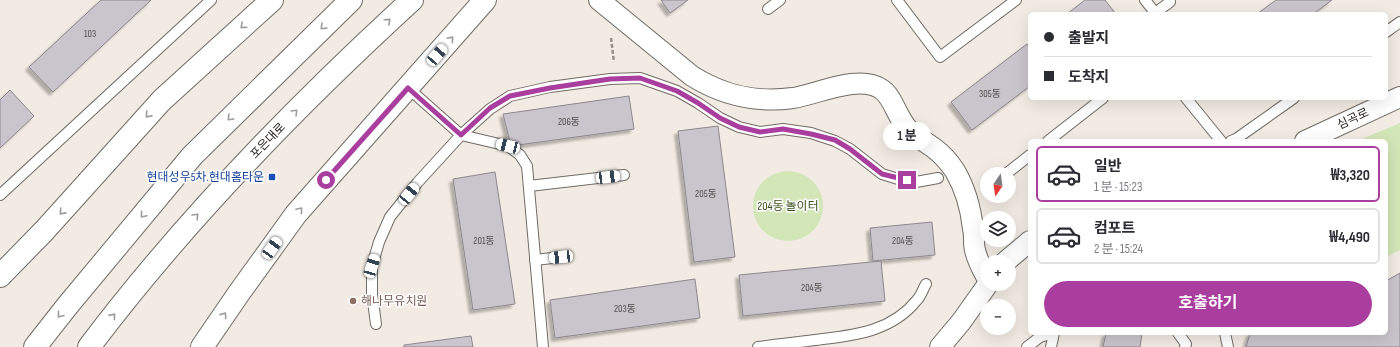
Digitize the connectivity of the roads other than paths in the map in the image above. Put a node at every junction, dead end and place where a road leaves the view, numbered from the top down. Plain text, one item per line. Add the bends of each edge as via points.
1 (211, 0) edge
2 (272, 0) edge
3 (351, 0) edge
4 (412, 0) edge
5 (485, 0) edge
6 (599, 0) edge
7 (780, 0) edge
8 (897, 0) edge
9 (1016, 0) edge
10 (1145, 0) edge
11 (1170, 2) dead end
12 (768, 9) dead end
13 (1155, 12) edge
14 (1157, 12) edge
15 (1400, 22) edge
16 (1388, 31) edge
17 (408, 88) junction
18 (1400, 97) edge
19 (1100, 100) edge
20 (1188, 100) edge
21 (1291, 100) edge
22 (461, 135) junction
23 (1051, 139) edge
24 (1219, 139) edge
25 (1236, 139) edge
26 (1310, 139) edge
27 (1028, 157) edge
28 (1015, 167) edge
29 (624, 175) dead end
30 (938, 178) dead end
31 (529, 186) junction
32 (0, 195) edge
33 (1028, 243) edge
34 (1013, 255) edge
35 (561, 257) dead end
36 (535, 260) junction
37 (980, 266) edge
38 (0, 276) edge
39 (926, 284) dead end
40 (983, 291) edge
41 (376, 324) dead end
42 (1048, 335) edge
43 (1054, 335) edge
44 (1179, 335) edge
45 (1225, 335) edge
46 (35, 347) edge
47 (89, 347) edge
48 (202, 347) edge
49 (543, 347) edge
50 (758, 347) edge
51 (940, 347) edge
52 (1027, 347) edge
53 (1051, 347) edge
54 (1186, 347) edge
55 (1228, 347) edge

1 - 32 lane
2 -> 38 main road via 162,100
3 -> 46 main road via 192,156
47 -> 4 main road, 포은대로 via 179,234 273,134
17 -> 5 main road
6 - 37 street via 692,76 731,95 753,99 794,98 858,82 873,84 883,90 907,128 946,158 956,173 971,212 975,250
7 - 12 lane
8 - 9 lane via 940,57
10 - 13 lane
11 - 14 lane
15 - 16 lane
17 - 22 lane
48 -> 17 main road via 296,214
18 - 26 street, 심곡로
19 - 23 lane
20 - 24 lane
21 - 25 lane
22 - 30 lane via 490,108 510,96 602,80 640,78 677,91 739,127 760,132 783,129 835,140 882,174 916,182
22 - 31 lane via 508,146 520,155 527,166
22 - 41 lane via 390,217 372,266
27 - 28 lane
29 - 31 lane
31 - 36 lane
33 - 34 street
35 - 36 lane
36 - 49 lane
39 - 50 lane via 918,300 905,312 878,328 857,335
40 - 51 street
42 - 52 lane
43 - 53 lane
44 - 54 lane
45 - 55 lane

